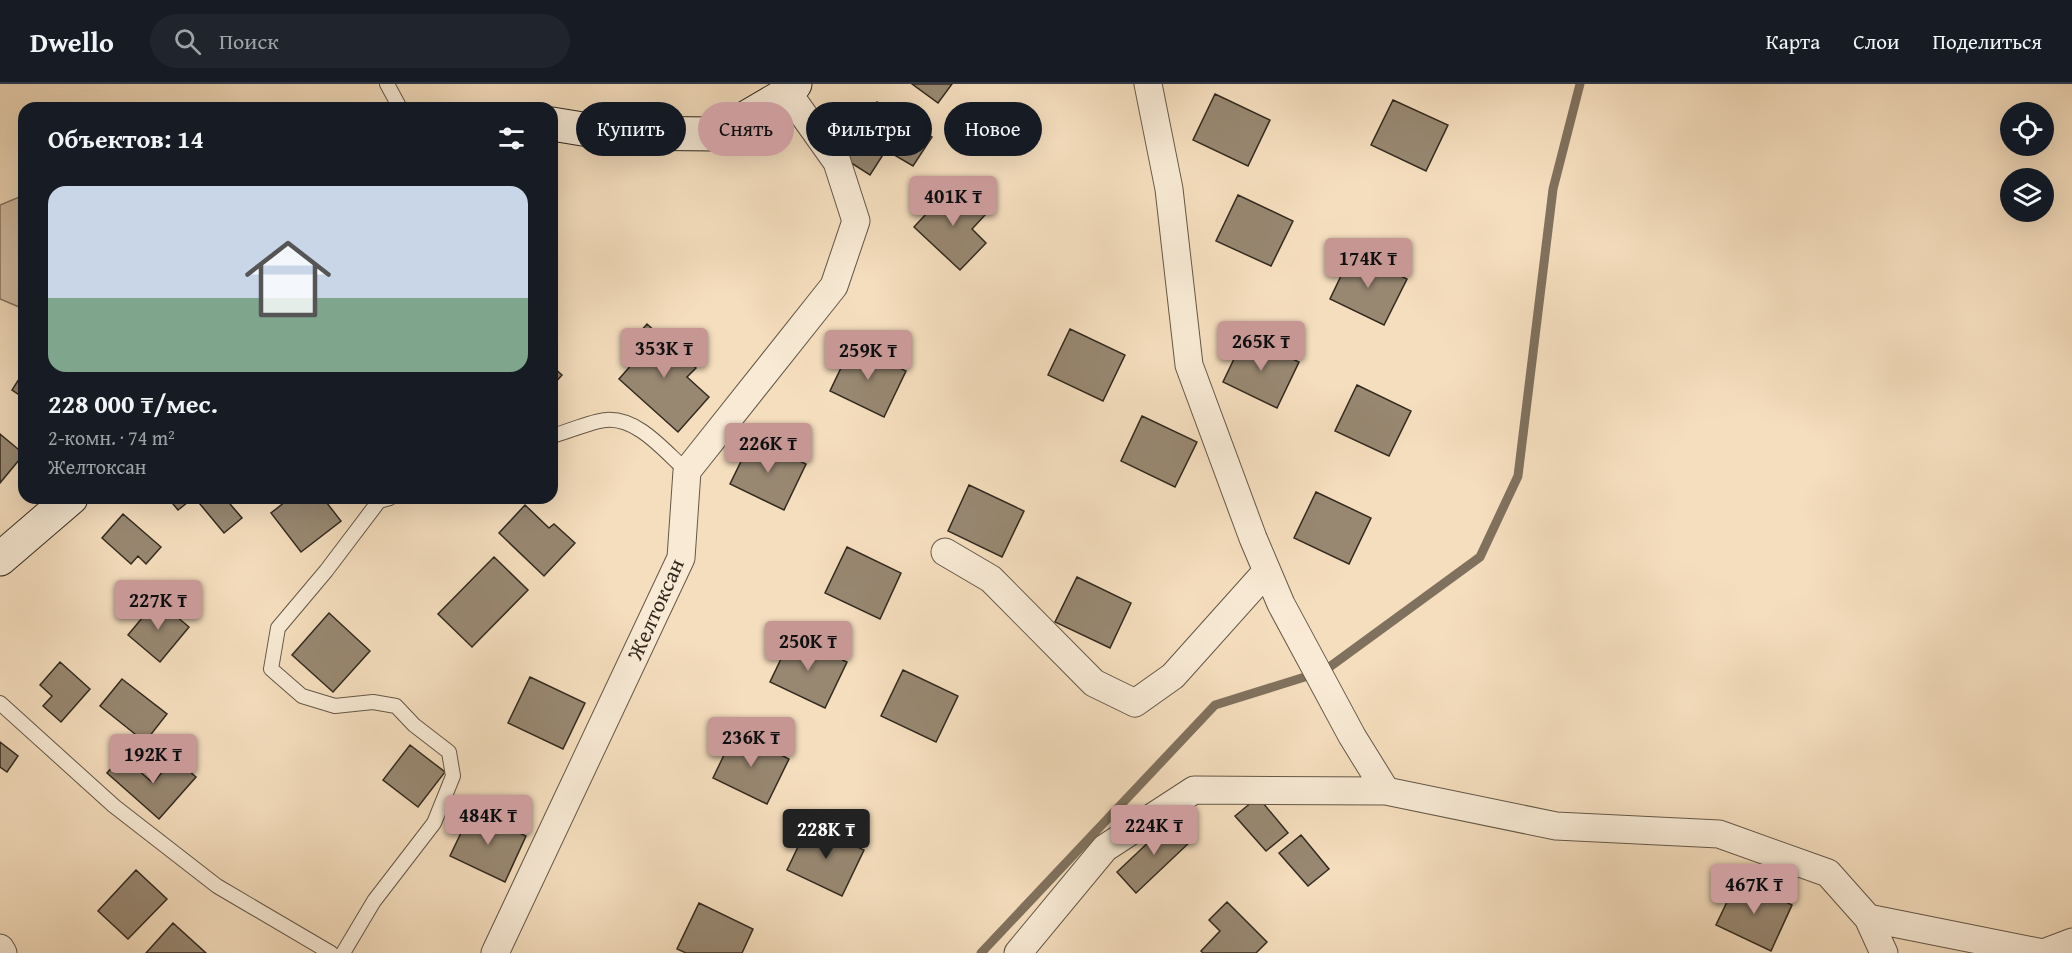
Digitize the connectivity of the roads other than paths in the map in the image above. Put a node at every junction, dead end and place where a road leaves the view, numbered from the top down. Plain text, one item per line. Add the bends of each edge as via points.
1 (387, 84) edge
2 (1148, 84) edge
3 (791, 88) edge
4 (397, 102) edge
5 (558, 125) edge
6 (558, 434) edge
7 (687, 471) junction
8 (64, 504) edge
9 (377, 504) edge
10 (945, 552) dead end
11 (0, 559) edge
12 (1267, 571) junction
13 (0, 702) edge
14 (1386, 791) junction
15 (1868, 918) junction
16 (2072, 942) edge
17 (0, 948) edge
18 (3, 953) edge
19 (331, 953) edge
20 (343, 953) edge
21 (495, 953) edge
22 (1018, 953) edge
23 (1884, 953) edge

1 - 4 lane
2 - 12 street via 1168,189 1189,365
3 - 5 main road via 718,134 607,133
3 - 7 street via 837,162 856,221 834,286
6 - 7 lane via 605,420 627,422
7 - 21 street, Желтоксан via 681,558
8 - 11 main road
9 - 20 lane via 278,628 271,669 302,696 335,706 373,702 396,706 449,752 453,776 434,823 374,901
10 - 12 street via 991,579 1094,683 1135,703 1173,676
12 - 14 street via 1352,736
13 - 19 lane via 114,806 217,886
14 - 15 street via 1556,826 1719,834 1828,873
14 - 22 street via 1194,790 1105,848
15 - 16 street via 2043,953
15 - 23 street
17 - 18 street

